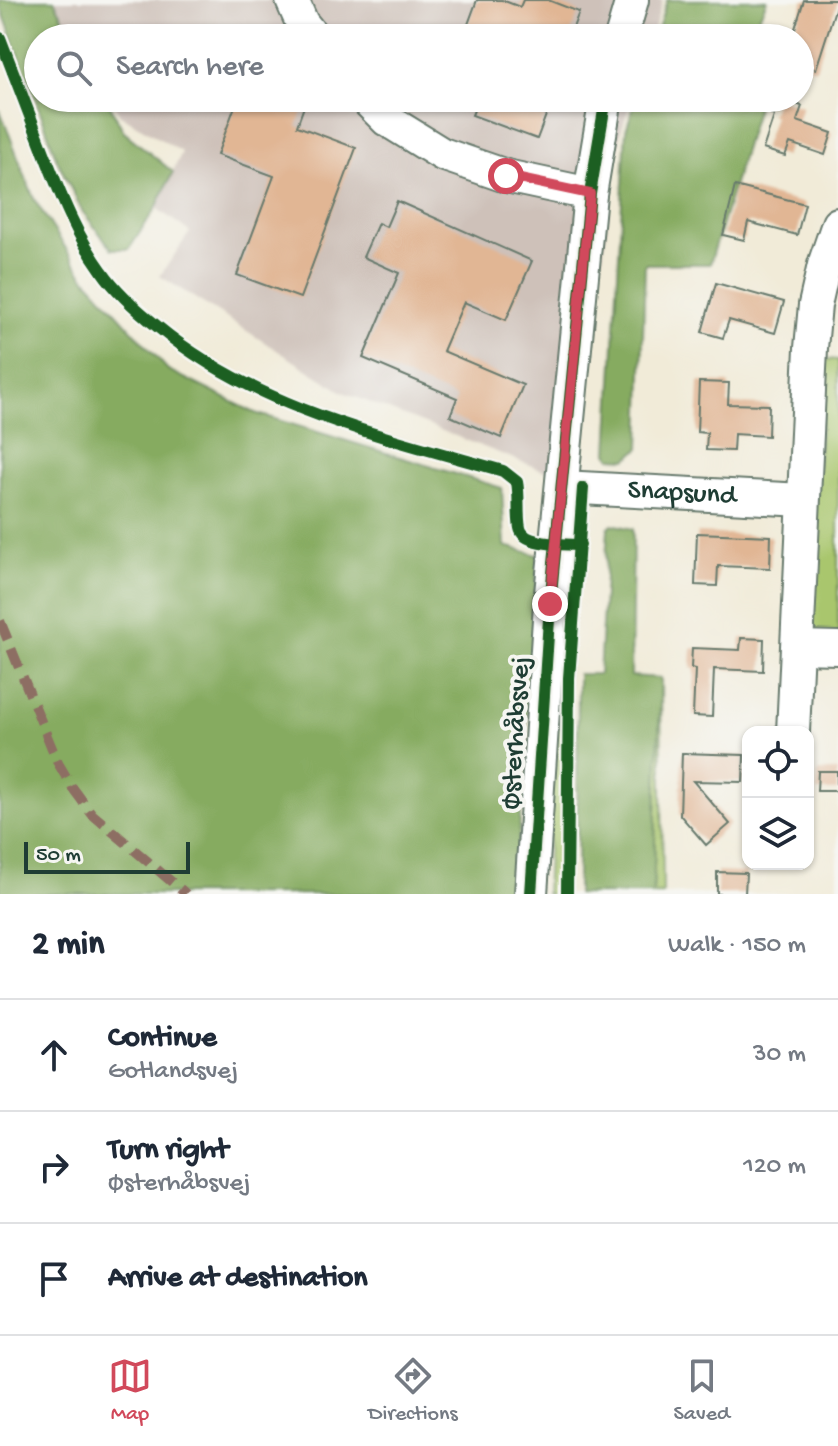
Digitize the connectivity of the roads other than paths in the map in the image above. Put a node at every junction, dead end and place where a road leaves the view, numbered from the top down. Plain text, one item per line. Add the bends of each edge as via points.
1 (292, 0) edge
2 (632, 0) edge
3 (303, 24) edge
4 (625, 24) edge
5 (379, 112) edge
6 (604, 112) edge
7 (590, 194) junction
8 (838, 224) edge
9 (824, 349) edge
10 (562, 487) junction
11 (803, 500) junction
12 (798, 647) junction
13 (838, 648) edge
14 (793, 726) edge
15 (531, 894) edge

1 - 3 street
2 - 4 street
5 - 7 street via 442,154 506,176
6 - 7 street, Østerhåbsvej
7 - 10 street, Østerhåbsvej
8 - 9 street via 815,305
9 - 11 street
10 - 11 street, Snapsund
10 - 15 street, Østerhåbsvej
11 - 12 street
12 - 13 street
12 - 14 street

